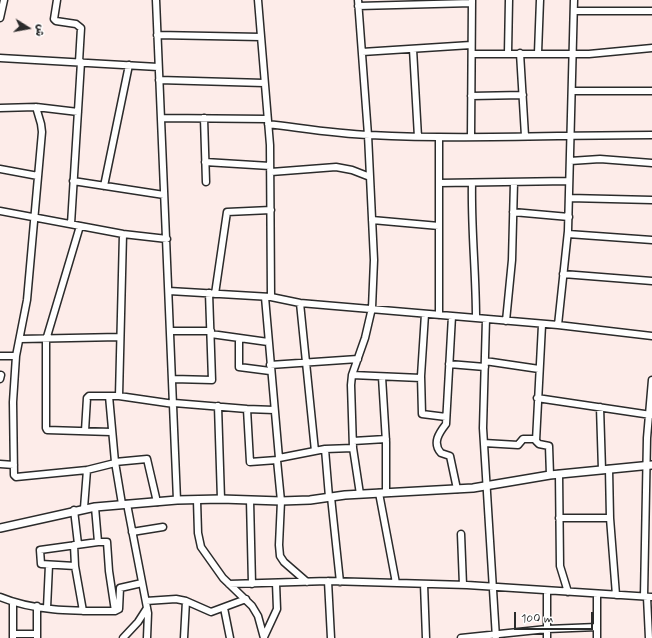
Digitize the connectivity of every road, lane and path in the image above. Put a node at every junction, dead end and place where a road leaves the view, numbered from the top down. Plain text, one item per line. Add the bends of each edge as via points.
1 (4, 0) edge
2 (56, 0) edge
3 (156, 0) edge
4 (258, 0) edge
5 (509, 0) edge
6 (540, 0) edge
7 (574, 0) edge
8 (472, 1) edge
9 (357, 2) edge
10 (652, 10) edge
11 (574, 11) junction
12 (0, 18) edge
13 (157, 35) junction
14 (260, 37) junction
15 (471, 46) junction
16 (652, 48) edge
17 (413, 49) junction
18 (362, 52) junction
19 (508, 53) junction
20 (520, 53) junction
21 (538, 53) junction
22 (572, 53) junction
23 (472, 54) junction
24 (0, 58) edge
25 (80, 62) junction
26 (129, 65) junction
27 (158, 67) junction
28 (159, 80) junction
29 (264, 83) junction
30 (572, 91) junction
31 (652, 91) edge
32 (522, 95) junction
33 (471, 96) junction
34 (36, 107) junction
35 (0, 108) edge
36 (78, 112) junction
37 (161, 118) junction
38 (204, 118) junction
39 (268, 122) junction
40 (368, 135) junction
41 (570, 135) junction
42 (652, 135) edge
43 (525, 136) junction
44 (418, 137) junction
45 (471, 137) junction
46 (439, 138) junction
47 (570, 161) junction
48 (205, 162) junction
49 (652, 163) edge
50 (0, 169) edge
51 (270, 169) junction
52 (38, 176) junction
53 (370, 177) junction
54 (73, 181) junction
55 (569, 181) junction
56 (206, 182) dead end
57 (514, 182) junction
58 (439, 183) junction
59 (472, 183) junction
60 (104, 186) junction
61 (164, 196) junction
62 (569, 198) junction
63 (652, 200) edge
64 (271, 210) junction
65 (0, 211) edge
66 (513, 212) junction
67 (34, 217) junction
68 (568, 217) junction
69 (372, 220) junction
70 (71, 224) junction
71 (80, 226) junction
72 (439, 226) junction
73 (123, 234) junction
74 (568, 234) junction
75 (167, 239) junction
76 (652, 240) edge
77 (563, 274) junction
78 (652, 281) edge
79 (169, 290) junction
80 (212, 293) junction
81 (268, 297) junction
82 (300, 303) junction
83 (372, 308) junction
84 (425, 314) junction
85 (439, 315) junction
86 (452, 316) junction
87 (476, 318) junction
88 (486, 319) junction
89 (506, 321) junction
90 (542, 325) junction
91 (558, 325) junction
92 (171, 331) junction
93 (211, 332) junction
94 (652, 336) edge
95 (120, 337) junction
96 (239, 338) junction
97 (20, 340) junction
98 (46, 340) junction
99 (268, 342) junction
100 (0, 356) edge
101 (16, 356) junction
102 (358, 359) junction
103 (305, 362) junction
104 (449, 364) junction
105 (485, 364) junction
106 (270, 368) junction
107 (539, 368) junction
108 (352, 376) junction
109 (382, 377) junction
110 (421, 378) junction
111 (173, 379) junction
112 (652, 380) edge
113 (108, 396) junction
114 (119, 396) junction
115 (537, 398) junction
116 (174, 404) junction
117 (218, 406) junction
118 (600, 407) junction
119 (246, 410) junction
120 (274, 410) junction
121 (650, 415) edge
122 (446, 418) junction
123 (85, 431) junction
124 (111, 432) junction
125 (536, 439) junction
126 (386, 440) junction
127 (484, 443) junction
128 (353, 444) junction
129 (325, 448) junction
130 (315, 451) junction
131 (278, 459) junction
132 (115, 462) junction
133 (0, 464) edge
134 (14, 465) junction
135 (649, 465) edge
136 (606, 469) junction
137 (87, 470) junction
138 (559, 474) junction
139 (550, 475) junction
140 (487, 485) junction
141 (457, 489) junction
142 (383, 493) junction
143 (360, 494) junction
144 (330, 497) junction
145 (221, 499) junction
146 (178, 500) junction
147 (197, 500) junction
148 (250, 500) junction
149 (157, 502) junction
150 (281, 502) junction
151 (124, 504) junction
152 (95, 506) junction
153 (84, 508) junction
154 (74, 510) junction
155 (560, 518) junction
156 (610, 518) junction
157 (163, 527) dead end
158 (0, 528) edge
159 (132, 532) junction
160 (461, 534) dead end
161 (98, 542) junction
162 (76, 544) junction
163 (49, 565) junction
164 (75, 566) junction
165 (328, 581) junction
166 (307, 582) junction
167 (340, 582) junction
168 (142, 583) junction
169 (276, 583) junction
170 (396, 583) junction
171 (229, 584) junction
172 (252, 584) junction
173 (424, 584) junction
174 (464, 585) junction
175 (493, 587) junction
176 (547, 591) junction
177 (568, 592) junction
178 (597, 594) junction
179 (616, 595) junction
180 (0, 597) edge
181 (647, 597) edge
182 (246, 599) junction
183 (146, 601) junction
184 (186, 601) junction
185 (13, 602) junction
186 (36, 606) junction
187 (47, 608) junction
188 (147, 608) junction
189 (224, 608) junction
190 (83, 611) junction
191 (115, 611) junction
192 (597, 627) junction
193 (547, 629) junction
194 (13, 636) edge
195 (37, 636) edge
196 (495, 636) edge
197 (123, 638) edge
198 (147, 638) edge
199 (184, 638) edge
200 (228, 638) edge
201 (264, 638) edge
202 (331, 638) edge
203 (426, 638) edge
204 (461, 638) edge
205 (547, 638) edge
206 (597, 638) edge
207 (649, 638) edge

1 - 12 street
2 - 25 street via 56,21 76,24 81,28
3 - 13 street
4 - 14 street
5 - 19 street
6 - 21 street
7 - 11 street
8 - 9 street
8 - 15 street
9 - 18 street
10 - 11 street
11 - 22 street
13 - 14 street
13 - 27 street
14 - 29 street
15 - 17 street
15 - 23 street
16 - 22 street via 589,54
17 - 18 street
17 - 44 street
18 - 40 street
19 - 20 street
19 - 23 street
20 - 21 street
20 - 32 street
21 - 22 street
22 - 30 street
23 - 33 street
24 - 25 street
25 - 26 street
25 - 36 street
26 - 27 street
26 - 60 street
27 - 28 street
28 - 29 street
28 - 37 street
29 - 39 street
30 - 31 street
30 - 41 street
32 - 33 street
32 - 43 street
33 - 45 street
34 - 35 street
34 - 36 street
34 - 52 street via 42,127
36 - 54 street
37 - 38 street
37 - 61 street
38 - 39 street
38 - 48 street
39 - 40 street
39 - 51 street
40 - 44 street
40 - 53 street
41 - 42 street
41 - 43 street
41 - 47 street
43 - 45 street
44 - 46 street
45 - 46 street
46 - 58 street
47 - 49 street via 600,159
47 - 55 street
48 - 51 street
48 - 56 street
50 - 52 street
51 - 53 street via 336,168 352,170
51 - 64 street
52 - 67 street
53 - 69 street
54 - 60 street
54 - 70 street
55 - 57 street
55 - 62 street
57 - 59 street
57 - 66 street
58 - 59 street
58 - 72 street
59 - 87 street
60 - 61 street
61 - 75 street
62 - 63 street
62 - 68 street
64 - 80 street via 227,212
64 - 81 street
65 - 67 street
66 - 68 street
66 - 89 street via 512,260
67 - 70 street
67 - 97 street via 27,300
68 - 74 street
69 - 72 street
69 - 83 street
70 - 71 street
71 - 73 street
71 - 98 street
72 - 85 street
73 - 75 street
73 - 95 street
74 - 76 street
74 - 77 street
75 - 79 street
77 - 78 street
77 - 91 street
79 - 80 street
79 - 92 street
80 - 81 street
80 - 93 street
81 - 82 street
81 - 99 street
82 - 83 street
82 - 103 street
83 - 84 street
83 - 102 street
84 - 85 street
84 - 110 street
85 - 86 street
86 - 87 street
86 - 104 street
87 - 88 street
88 - 89 street
88 - 105 street
89 - 90 street
90 - 91 street
90 - 107 street
91 - 94 street
92 - 93 street
92 - 111 street
93 - 96 street
93 - 111 street via 212,380
95 - 98 street
95 - 114 street
96 - 99 street
96 - 106 street via 239,367
97 - 98 street
97 - 101 street
98 - 123 street via 46,429
99 - 106 street
100 - 101 street
101 - 134 street via 13,402
102 - 103 street
102 - 108 street
103 - 106 street
103 - 130 street
104 - 105 street
104 - 122 street
105 - 107 street
105 - 127 street
106 - 120 street
107 - 115 street
108 - 109 street
108 - 128 street
109 - 110 street
109 - 126 street
110 - 122 street via 422,414
111 - 116 street
112 - 121 street
113 - 114 street
113 - 123 street via 88,397
113 - 124 street
114 - 116 street
115 - 118 street
115 - 125 street
116 - 117 street
116 - 146 street
117 - 119 street
117 - 145 street
118 - 121 street
118 - 136 street
119 - 120 street
119 - 131 street via 250,462
120 - 131 street
121 - 135 street
122 - 141 street via 446,424 437,437 436,445 441,453 450,456
123 - 124 street
124 - 132 street
125 - 127 street via 523,439 518,446
125 - 139 street via 539,444 549,446
126 - 128 street
126 - 142 street
127 - 140 street
128 - 129 street
128 - 143 street
129 - 130 street
129 - 144 street
130 - 131 street
131 - 150 street
132 - 137 street
132 - 149 street via 147,459
132 - 151 street
133 - 134 street
134 - 137 street via 16,477
135 - 136 street
135 - 181 street
136 - 138 street
136 - 156 street
137 - 153 street
138 - 139 street
138 - 155 street
139 - 140 street
140 - 141 street
140 - 175 street
141 - 142 street
142 - 143 street
142 - 170 street
143 - 144 street
144 - 150 street
144 - 167 street
145 - 147 street
145 - 148 street
146 - 147 street
146 - 149 street
147 - 171 street via 198,541
148 - 150 street
148 - 172 street
149 - 151 street
150 - 166 street via 280,556
151 - 152 street
151 - 159 street
152 - 153 street
152 - 161 street
153 - 154 street
154 - 158 street
154 - 162 street
155 - 156 street
155 - 177 street via 560,566
156 - 179 street
157 - 159 street
159 - 168 street
160 - 174 street
161 - 162 street
161 - 191 street via 108,543
162 - 163 street via 40,550 40,563
162 - 164 street
163 - 164 street
163 - 187 street
164 - 190 street
165 - 166 street
165 - 167 street
165 - 202 street
166 - 169 street
167 - 170 street
168 - 183 street
168 - 191 street via 120,588 119,609
169 - 172 street
169 - 201 street via 277,608
170 - 173 street
171 - 172 street
171 - 182 street
173 - 174 street
173 - 203 street
174 - 175 street
175 - 176 street
175 - 196 street
176 - 177 street
176 - 193 street
177 - 178 street
178 - 179 street
178 - 192 street
179 - 181 street
180 - 185 street
181 - 207 street
182 - 189 street
182 - 201 street via 255,610
183 - 184 street
183 - 188 street
184 - 189 street via 212,612
184 - 199 street
185 - 186 street
185 - 194 street
186 - 187 street
186 - 195 street
187 - 190 street
188 - 197 street
188 - 198 street
189 - 200 street
190 - 191 street
192 - 193 street
192 - 206 street
193 - 196 street
193 - 205 street
194 - 195 street
196 - 204 street

